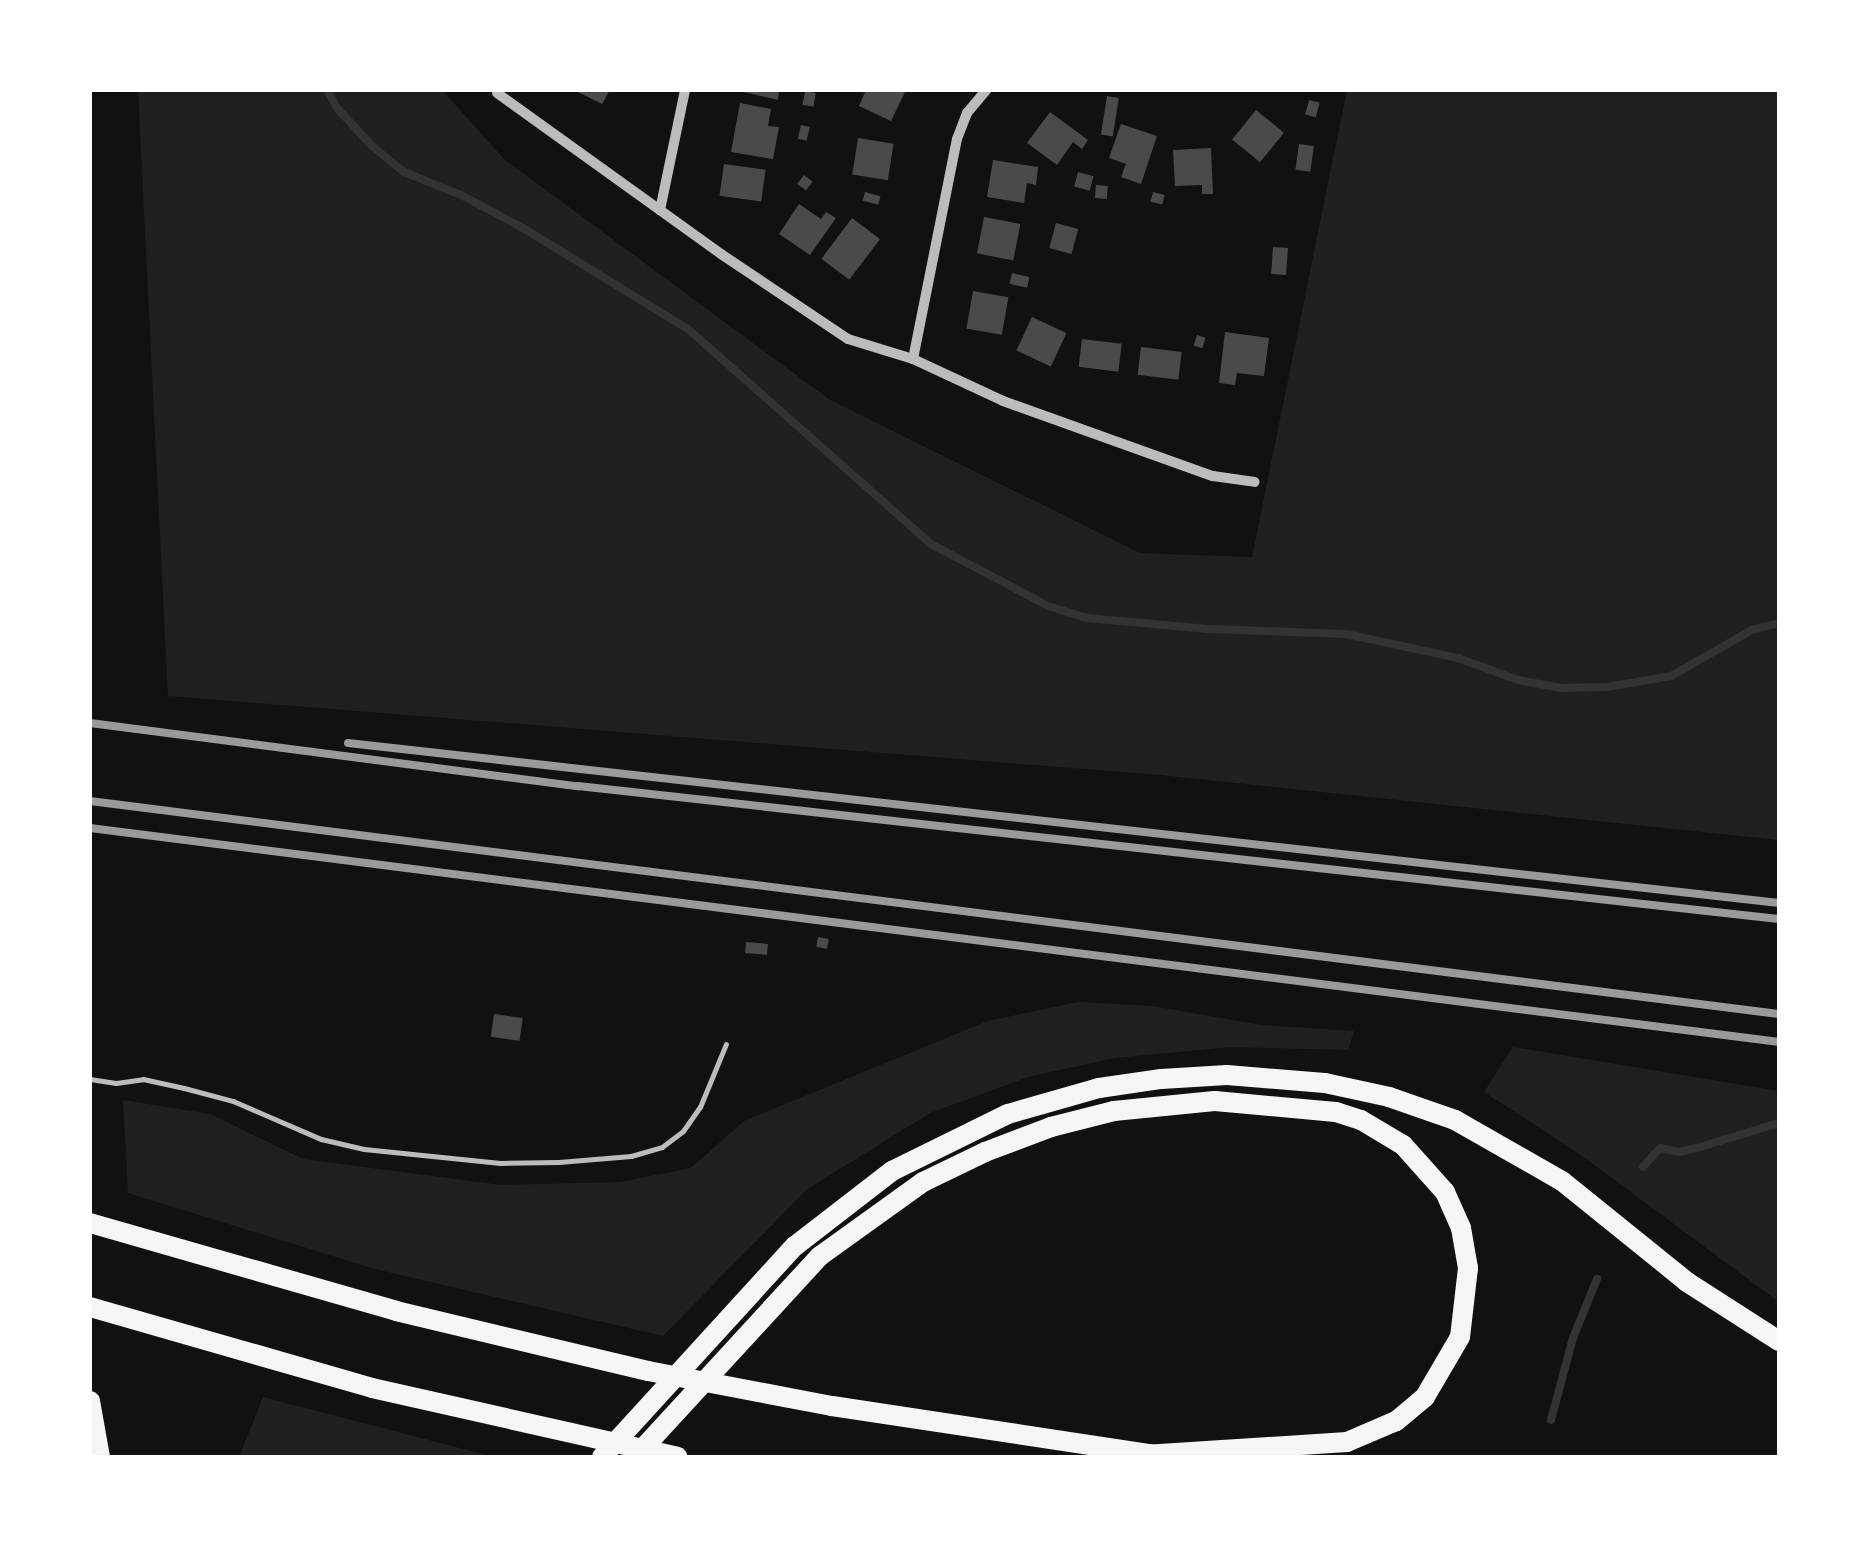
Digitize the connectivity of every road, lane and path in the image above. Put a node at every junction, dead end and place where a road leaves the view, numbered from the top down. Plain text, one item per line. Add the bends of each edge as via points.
1 (685, 90) edge
2 (986, 90) edge
3 (496, 91) edge
4 (660, 210) junction
5 (913, 360) junction
6 (1255, 482) dead end
7 (726, 1044) dead end
8 (90, 1079) edge
9 (90, 1224) edge
10 (90, 1310) edge
11 (1779, 1341) edge
12 (90, 1401) edge
13 (1148, 1454) junction
14 (100, 1457) edge
15 (602, 1457) edge
16 (635, 1457) edge
17 (677, 1457) edge
18 (1173, 1457) edge

1 - 4 street
2 - 5 street via 957,138
3 - 4 street
4 - 5 street via 848,338
5 - 6 street via 1003,401 1213,476
7 - 8 lane via 716,1076 683,1131 662,1147 600,1160 500,1163 364,1149 184,1088
9 - 13 highway via 396,1312 648,1371
10 - 17 highway via 372,1388
11 - 15 highway via 1687,1282 1562,1181 1484,1134 1357,1089 1227,1075 1099,1088 1023,1109 892,1171 826,1218
12 - 14 highway
13 - 16 highway via 1346,1442 1396,1421 1425,1397 1460,1337 1468,1268 1444,1192 1403,1145 1361,1120 1282,1104 1177,1103 1083,1118 985,1152 923,1182 820,1256
13 - 18 highway

